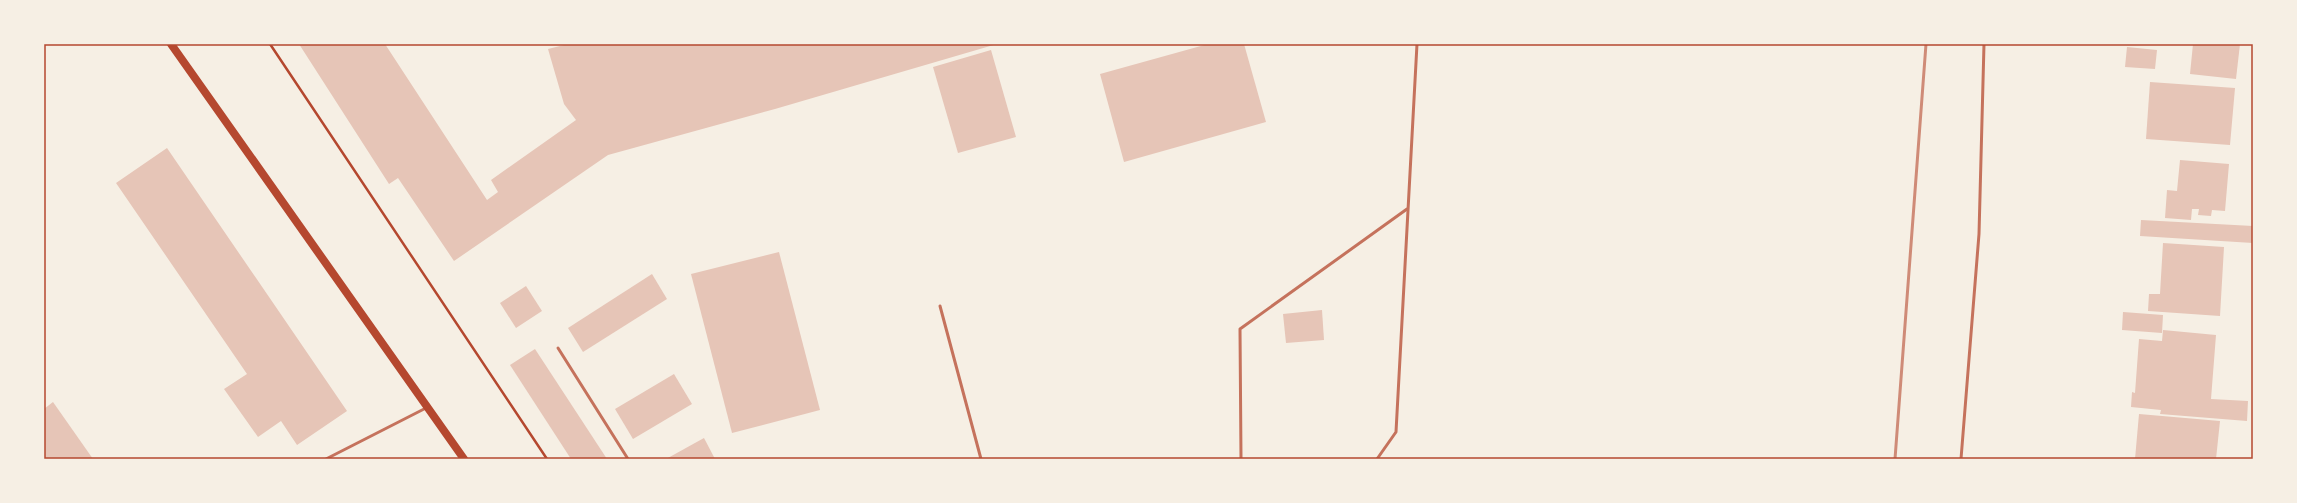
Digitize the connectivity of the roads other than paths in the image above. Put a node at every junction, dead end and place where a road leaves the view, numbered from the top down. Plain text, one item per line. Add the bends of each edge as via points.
1 (171, 44) edge
2 (1417, 44) edge
3 (1984, 44) edge
4 (1407, 209) junction
5 (940, 306) dead end
6 (558, 348) dead end
7 (428, 407) junction
8 (326, 459) edge
9 (464, 459) edge
10 (628, 459) edge
11 (981, 459) edge
12 (1241, 459) edge
13 (1377, 459) edge
14 (1961, 459) edge

1 - 7 main road
2 - 4 lane
3 - 14 lane via 1979,234
4 - 12 lane via 1240,329
4 - 13 lane via 1396,432
5 - 11 lane
6 - 10 lane
7 - 8 lane
7 - 9 main road

